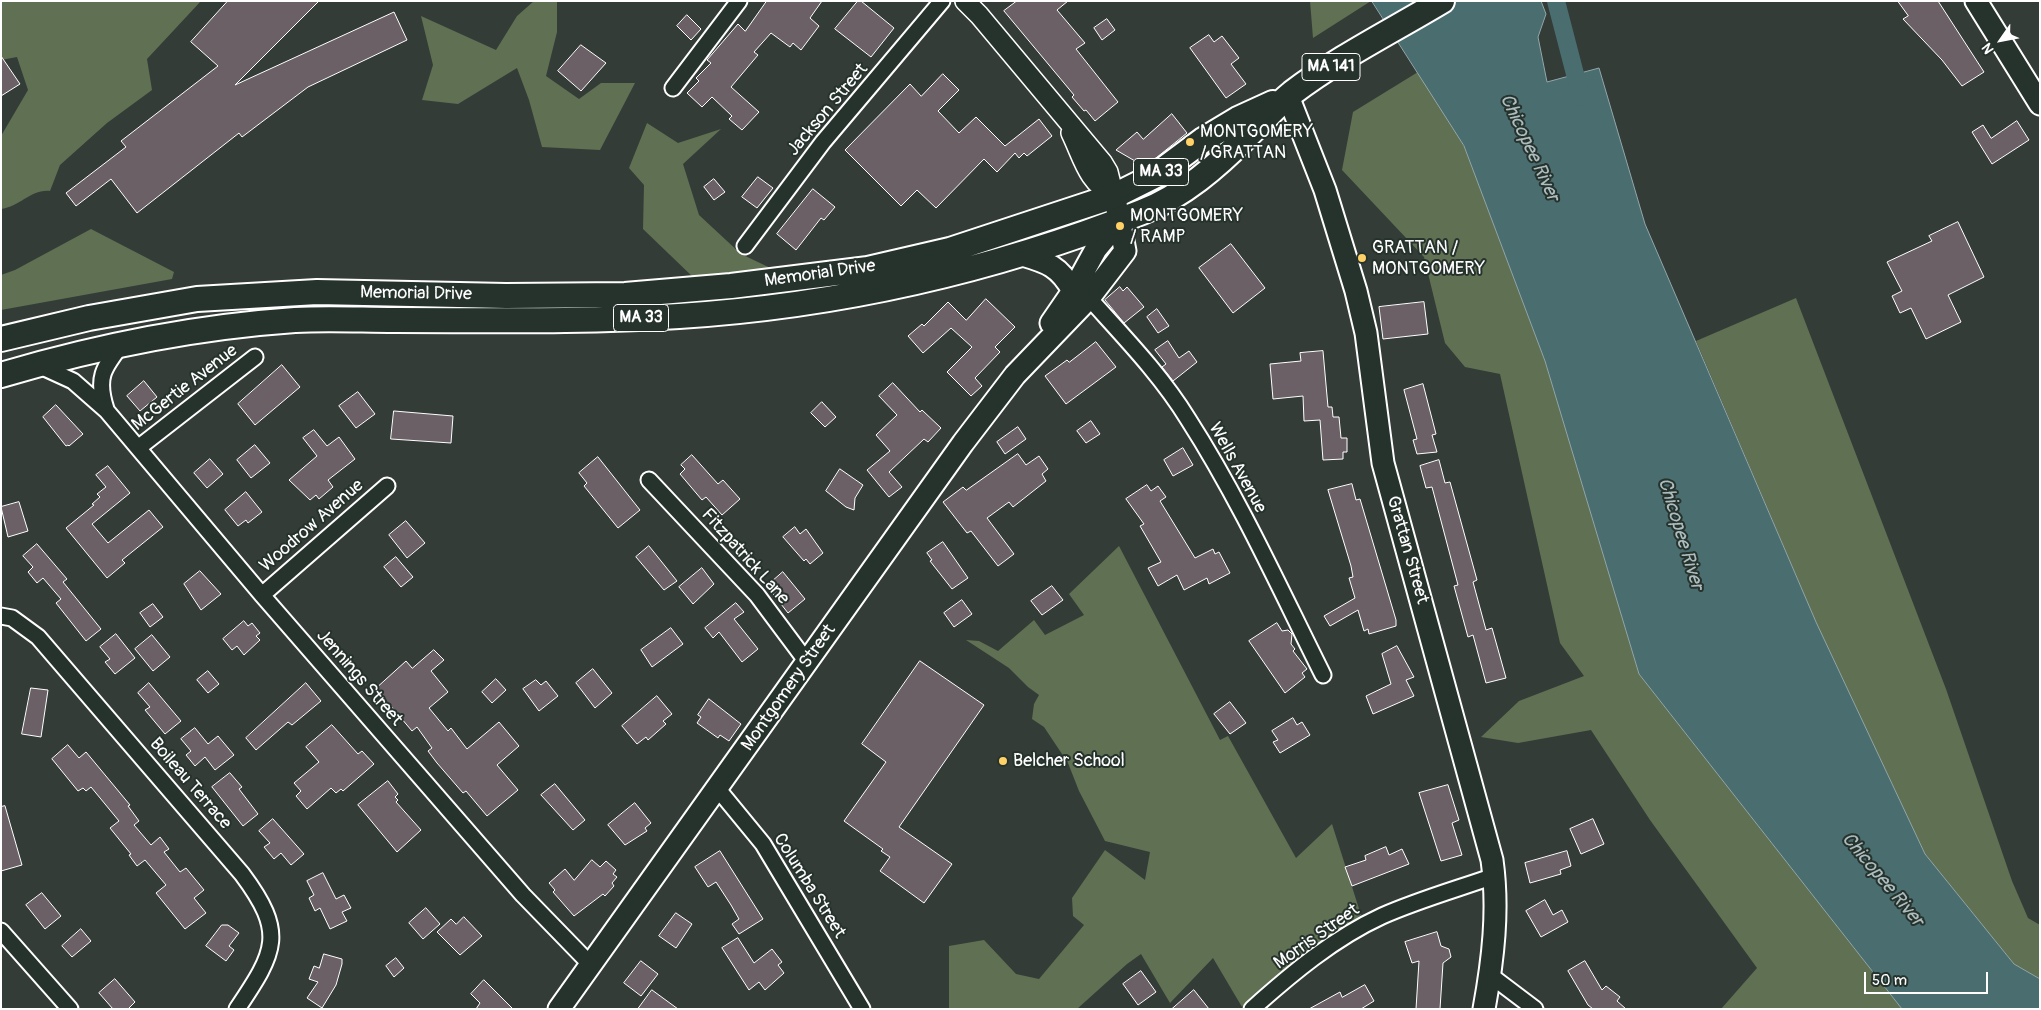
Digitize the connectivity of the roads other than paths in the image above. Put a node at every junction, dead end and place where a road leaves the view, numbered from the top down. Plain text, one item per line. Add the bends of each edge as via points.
1 (739, 1) edge
2 (942, 1) edge
3 (965, 1) edge
4 (1442, 1) edge
5 (1976, 1) edge
6 (673, 88) dead end
7 (1288, 96) junction
8 (2040, 104) edge
9 (1230, 137) junction
10 (1114, 196) junction
11 (1120, 219) junction
12 (745, 246) dead end
13 (1019, 254) junction
14 (1081, 294) junction
15 (1, 339) edge
16 (122, 343) junction
17 (255, 358) dead end
18 (38, 365) junction
19 (1, 375) edge
20 (106, 410) junction
21 (138, 448) junction
22 (650, 480) dead end
23 (387, 486) dead end
24 (262, 594) junction
25 (1, 616) edge
26 (807, 662) junction
27 (1323, 675) dead end
28 (717, 788) junction
29 (1494, 876) junction
30 (1, 931) edge
31 (591, 964) junction
32 (1490, 975) junction
33 (70, 1009) edge
34 (237, 1009) edge
35 (559, 1009) edge
36 (862, 1009) edge
37 (1252, 1009) edge
38 (1484, 1009) edge
39 (1535, 1009) edge

1 - 6 street
2 - 12 street, Jackson Street via 823,142
3 - 10 street via 1102,162
4 - 7 main road, MA 141
5 - 8 main road
7 - 9 main road, Memorial Drive / MA 33
7 - 29 main road, Grattan Street / MA 141 via 1326,190 1356,291 1366,333 1383,463 1482,820
9 - 10 main road, Memorial Drive / MA 33
9 - 11 main road, Memorial Drive / MA 33 via 1208,172 1144,211
10 - 11 main road
10 - 15 main road, Memorial Drive / MA 33 via 918,258 792,279 625,295 335,292 234,296 197,299 89,318
11 - 13 main road, Memorial Drive / MA 33
11 - 14 main road, Montgomery Street via 1096,249
11 - 14 main road, Montgomery Street via 1125,251 1104,281
13 - 14 main road via 1053,265
13 - 16 main road, Memorial Drive / MA 33 via 871,290 727,312 600,320 298,320 170,334
14 - 26 main road, Montgomery Street via 963,443
14 - 27 street, Wells Avenue via 1143,358 1188,418 1248,526
16 - 18 main road, Memorial Drive / MA 33
16 - 20 street, Jennings Street via 101,378 100,389
17 - 21 street, McGertie Avenue
18 - 19 main road, Memorial Drive / MA 33
18 - 20 street, Jennings Street via 73,382
20 - 21 street, Jennings Street
21 - 24 street, Jennings Street
22 - 26 street, Fitzpatrick Lane via 757,595
23 - 24 street, Woodrow Avenue
24 - 31 street, Jennings Street via 523,895
25 - 34 street, Boileau Terrace via 12,618 38,637 242,874 264,904 271,925 269,953 262,972
26 - 28 main road, Montgomery Street
28 - 31 main road, Montgomery Street
28 - 36 street, Columba Street via 763,844
29 - 32 main road, Grattan Street / MA 141 via 1496,919
29 - 37 street, Morris Street via 1399,909 1347,935 1305,964
30 - 33 street
31 - 35 main road, Montgomery Street
32 - 38 main road, Grattan Street / MA 141
32 - 39 street

